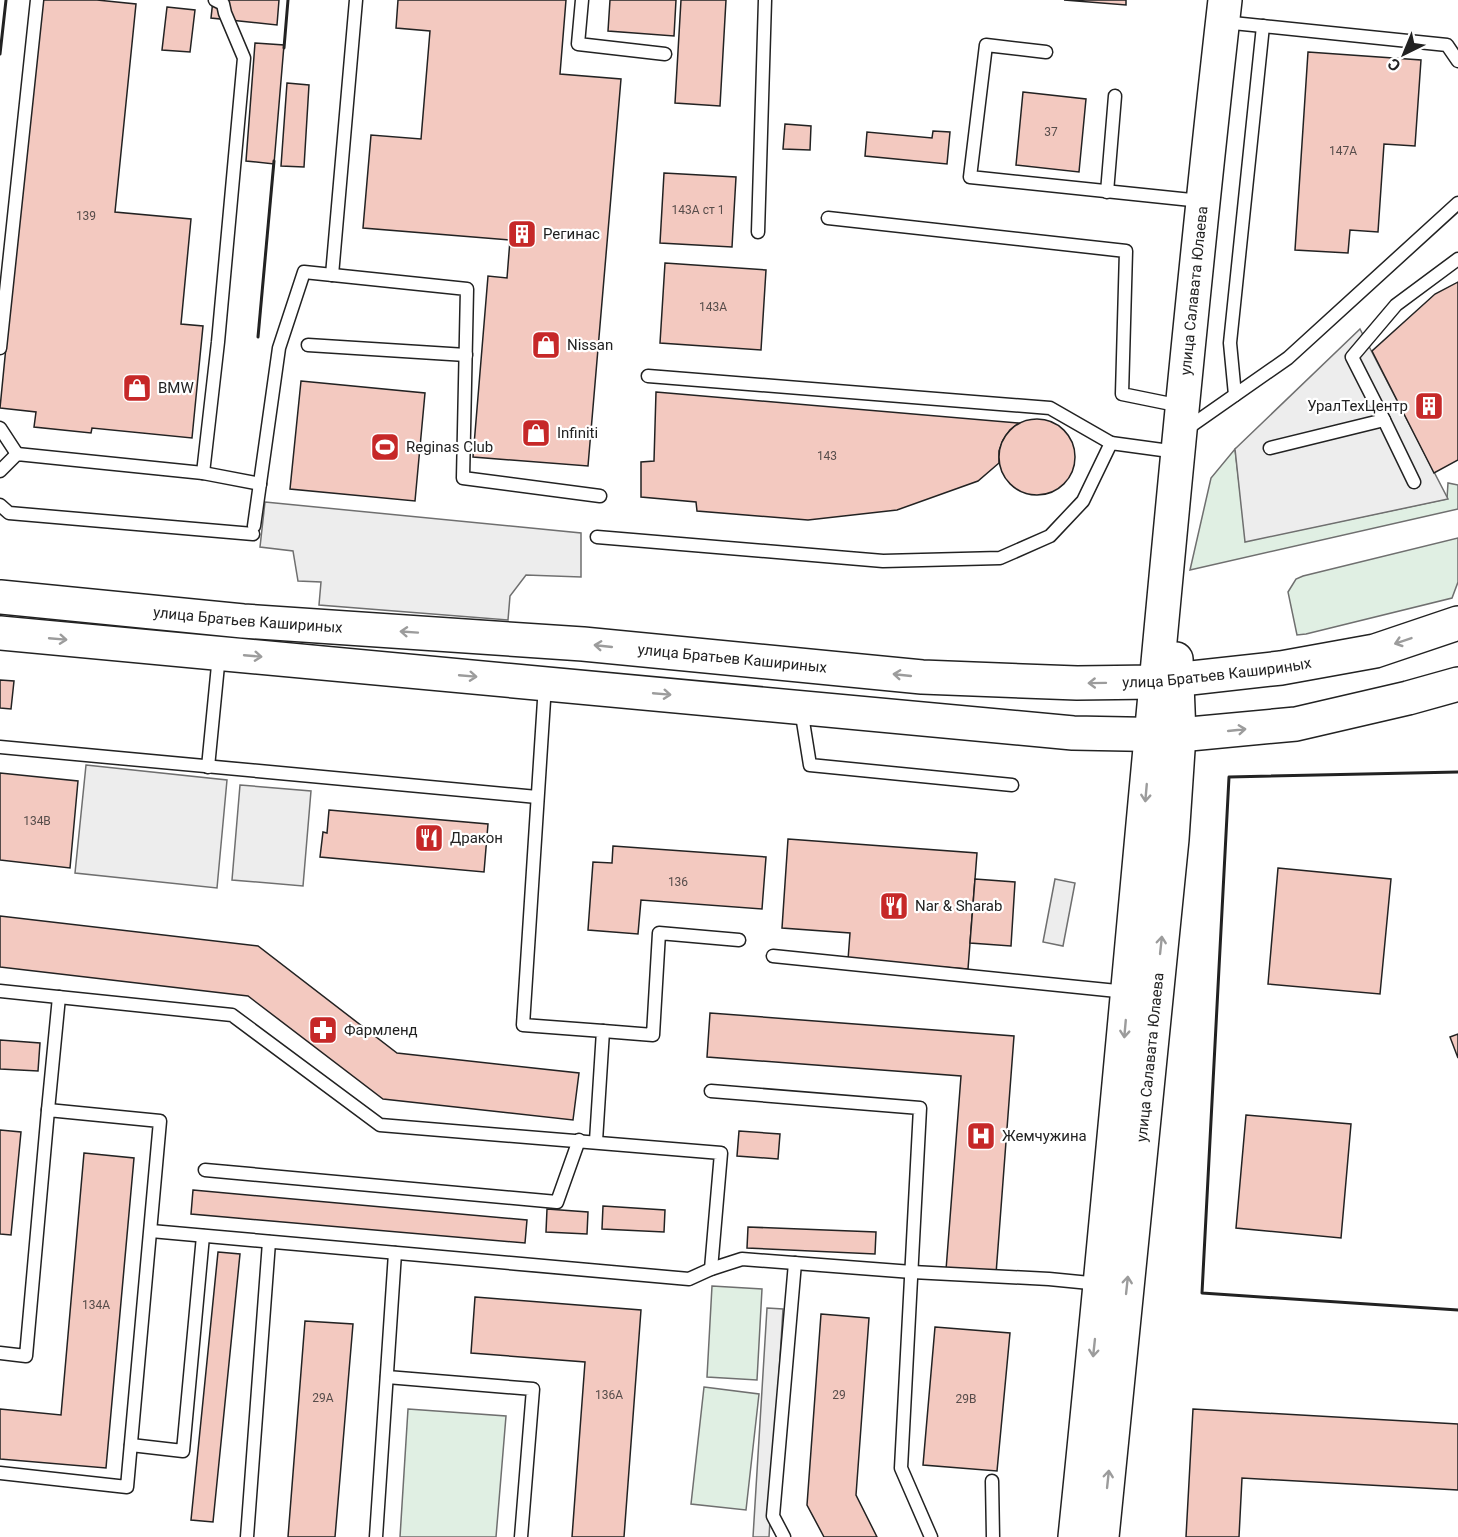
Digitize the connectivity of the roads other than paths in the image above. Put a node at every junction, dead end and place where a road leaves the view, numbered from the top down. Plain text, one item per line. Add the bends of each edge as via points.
1 (37, 0) edge
2 (215, 0) edge
3 (356, 0) edge
4 (582, 0) edge
5 (765, 0) edge
6 (1223, 11) edge
7 (1263, 26) junction
8 (1046, 52) dead end
9 (665, 54) dead end
10 (1458, 61) edge
11 (1115, 96) dead end
12 (1107, 192) junction
13 (1202, 202) junction
14 (1458, 202) edge
15 (828, 218) dead end
16 (758, 232) dead end
17 (1458, 260) edge
18 (332, 275) junction
19 (309, 345) dead end
20 (0, 348) edge
21 (466, 355) junction
22 (648, 376) dead end
23 (1235, 395) junction
24 (1384, 420) junction
25 (0, 428) edge
26 (1180, 431) junction
27 (1111, 444) junction
28 (1270, 448) dead end
29 (17, 454) junction
30 (0, 471) edge
31 (203, 473) junction
32 (1414, 482) dead end
33 (260, 484) junction
34 (600, 496) dead end
35 (0, 505) edge
36 (597, 537) dead end
37 (0, 597) edge
38 (1458, 623) edge
39 (0, 633) edge
40 (219, 652) junction
41 (753, 661) junction
42 (1167, 680) junction
43 (545, 684) junction
44 (1458, 684) edge
45 (749, 702) junction
46 (801, 708) junction
47 (1165, 735) junction
48 (0, 747) edge
49 (208, 767) junction
50 (1012, 784) dead end
51 (537, 797) junction
52 (739, 940) dead end
53 (773, 956) dead end
54 (0, 991) edge
55 (1128, 992) junction
56 (59, 997) junction
57 (603, 1031) junction
58 (711, 1091) dead end
59 (48, 1110) junction
60 (579, 1140) junction
61 (596, 1142) junction
62 (205, 1170) dead end
63 (151, 1231) junction
64 (203, 1236) junction
65 (269, 1242) junction
66 (396, 1253) junction
67 (795, 1263) junction
68 (711, 1269) junction
69 (912, 1272) junction
70 (1101, 1284) junction
71 (0, 1353) edge
72 (387, 1377) junction
73 (131, 1445) junction
74 (0, 1473) edge
75 (992, 1481) dead end
76 (247, 1537) edge
77 (376, 1537) edge
78 (521, 1537) edge
79 (784, 1537) edge
80 (931, 1537) edge
81 (993, 1537) edge
82 (1075, 1537) edge
83 (1102, 1537) edge

1 - 20 lane
2 - 31 lane via 223,4 244,58
3 - 18 lane
4 - 9 lane via 578,44
5 - 16 lane
6 - 7 lane
6 - 13 main road, улица Салавата Юлаева
7 - 10 lane via 1447,45
7 - 23 lane via 1230,343
8 - 12 lane via 986,45 970,177
11 - 12 lane
12 - 13 lane
13 - 26 main road, улица Салавата Юлаева
14 - 23 lane via 1288,358
15 - 26 lane via 1126,251 1122,394
17 - 24 lane via 1396,305 1352,357
18 - 21 lane via 467,289
18 - 33 lane via 304,272 279,348
19 - 21 lane
21 - 34 lane via 463,478
22 - 27 lane via 1050,408
23 - 26 lane
24 - 28 lane
24 - 32 lane
25 - 29 lane
26 - 27 lane
26 - 42 main road, улица Салавата Юлаева via 1164,580
27 - 36 lane via 1083,501 1050,536 1000,558 883,561
29 - 30 lane
29 - 31 lane
31 - 33 lane
33 - 35 lane via 254,530 9,513
41 -> 37 main road, улица Братьев Кашириных via 583,644 243,621
38 -> 42 main road, улица Братьев Кашириных via 1375,651 1281,668
39 -> 40 main road
40 -> 43 main road
40 - 49 lane
42 -> 41 main road, улица Братьев Кашириных via 1077,683 922,677
41 - 45 main road
42 - 47 main road, улица Салавата Юлаева
43 -> 45 main road
43 - 51 lane
47 -> 44 main road via 1296,724
45 - 46 main road
46 - 47 main road via 1073,733
46 - 50 lane via 810,765
47 -> 55 main road, улица Салавата Юлаева
83 -> 47 main road, улица Салавата Юлаева via 1172,839
48 - 49 lane
49 - 51 lane
51 - 57 lane via 523,1025
52 - 57 lane via 659,933 653,1035
53 - 55 lane
54 - 56 lane
55 -> 70 main road, улица Салавата Юлаева
56 - 59 lane
56 - 60 lane via 232,1015 380,1125
57 - 61 lane
58 - 69 lane via 920,1108
59 - 63 lane via 160,1121
59 - 71 lane via 26,1356
60 - 61 lane
60 - 62 lane via 557,1202
61 - 68 lane via 721,1153
63 - 64 lane
63 - 73 lane
64 - 65 lane
64 - 73 lane via 183,1451
65 - 66 lane
65 - 76 lane
66 - 68 lane via 689,1279
66 - 72 lane
67 - 68 lane via 742,1259
67 - 69 lane
67 - 79 lane via 772,1516
69 - 70 lane
69 - 80 lane via 901,1468
70 -> 82 main road, улица Салавата Юлаева
72 - 77 lane
72 - 78 lane via 533,1389
73 - 74 lane via 127,1487
75 - 81 lane

